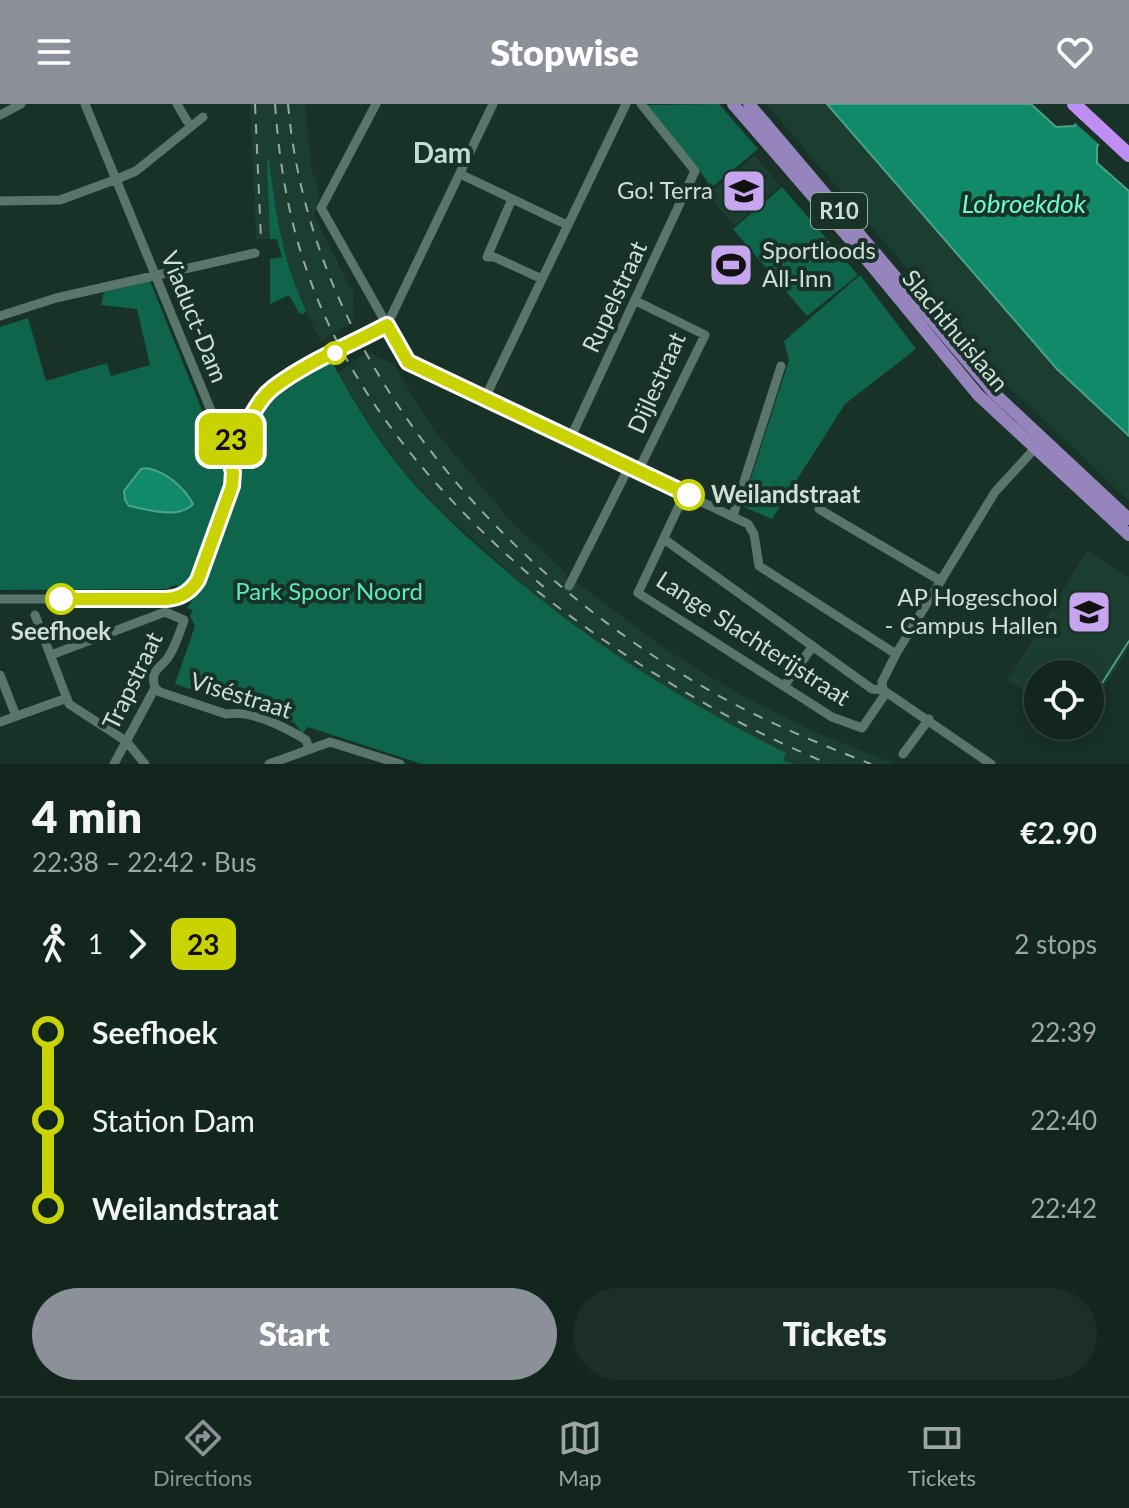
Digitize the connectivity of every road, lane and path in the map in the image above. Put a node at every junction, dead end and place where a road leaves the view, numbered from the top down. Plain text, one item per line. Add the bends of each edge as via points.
1 (21, 104) edge
2 (85, 104) edge
3 (177, 104) edge
4 (376, 104) edge
5 (493, 104) edge
6 (626, 104) edge
7 (641, 104) edge
8 (733, 104) edge
9 (749, 104) edge
10 (1074, 104) edge
11 (0, 115) edge
12 (203, 117) dead end
13 (187, 121) dead end
14 (1129, 155) edge
15 (460, 174) junction
16 (117, 179) junction
17 (512, 199) junction
18 (0, 201) edge
19 (567, 225) junction
20 (255, 253) dead end
21 (155, 276) junction
22 (542, 279) junction
23 (636, 301) junction
24 (0, 316) edge
25 (387, 325) junction
26 (781, 366) dead end
27 (485, 398) junction
28 (570, 439) junction
29 (224, 442) junction
30 (1039, 444) junction
31 (634, 469) junction
32 (685, 493) junction
33 (819, 509) dead end
34 (733, 516) junction
35 (1129, 519) edge
36 (1129, 535) edge
37 (664, 539) junction
38 (941, 581) junction
39 (569, 586) dead end
40 (0, 599) edge
41 (35, 615) dead end
42 (813, 646) junction
43 (896, 654) junction
44 (51, 655) junction
45 (0, 675) edge
46 (784, 686) junction
47 (155, 688) junction
48 (884, 692) junction
49 (67, 698) junction
50 (16, 716) junction
51 (929, 719) junction
52 (0, 722) edge
53 (126, 741) junction
54 (309, 749) junction
55 (903, 754) dead end
56 (114, 764) edge
57 (145, 764) edge
58 (269, 764) edge
59 (400, 764) edge
60 (991, 764) edge

1 - 11 street
2 - 16 street, Viaduct-Dam
3 - 13 street
4 - 25 street via 321,208
5 - 15 street
6 - 19 street
7 - 23 street, Rupelstraat via 695,171
8 - 30 main road, Slachthuislaan / R10 via 978,395
9 - 30 main road, Slachthuislaan / R10
10 - 14 highway
12 - 16 street via 136,171
15 - 17 street
15 - 25 street
16 - 18 street via 60,200
16 - 21 street, Viaduct-Dam
17 - 19 street
17 - 22 street via 487,257
19 - 22 street
20 - 21 street
21 - 24 street
21 - 29 street, Viaduct-Dam
22 - 27 street
23 - 28 street, Rupelstraat
23 - 31 street, Dijlestraat via 705,335
25 - 27 street via 408,362
25 - 29 street via 277,385 240,433
26 - 34 street
27 - 28 street
28 - 31 street
29 - 40 street, Viaduct-Dam via 233,472 231,494 189,591 172,599
30 - 35 main road, Slachthuislaan / R10
30 - 36 main road, Slachthuislaan / R10
30 - 38 street via 995,492
31 - 32 street
31 - 39 street
32 - 34 street
32 - 37 street, Lange Slachterijstraat
33 - 38 street
34 - 43 street via 754,534 759,566
37 - 42 street
37 - 46 street, Lange Slachterijstraat via 638,593
38 - 43 street
41 - 44 street
42 - 46 street
42 - 48 street via 872,689
43 - 48 street via 882,682
44 - 47 street, Trapstraat via 165,612 184,620 168,660 153,675
44 - 49 street
45 - 50 street
46 - 48 street, Lange Slachterijstraat via 832,717 862,728
47 - 53 street, Trapstraat
47 - 54 street, Viséstraat via 226,714 237,712 286,728 306,740
48 - 51 street
49 - 50 street
49 - 53 street
50 - 52 street
51 - 55 street
51 - 60 street
53 - 56 street, Trapstraat
53 - 57 street
54 - 58 street
54 - 59 street via 330,742

